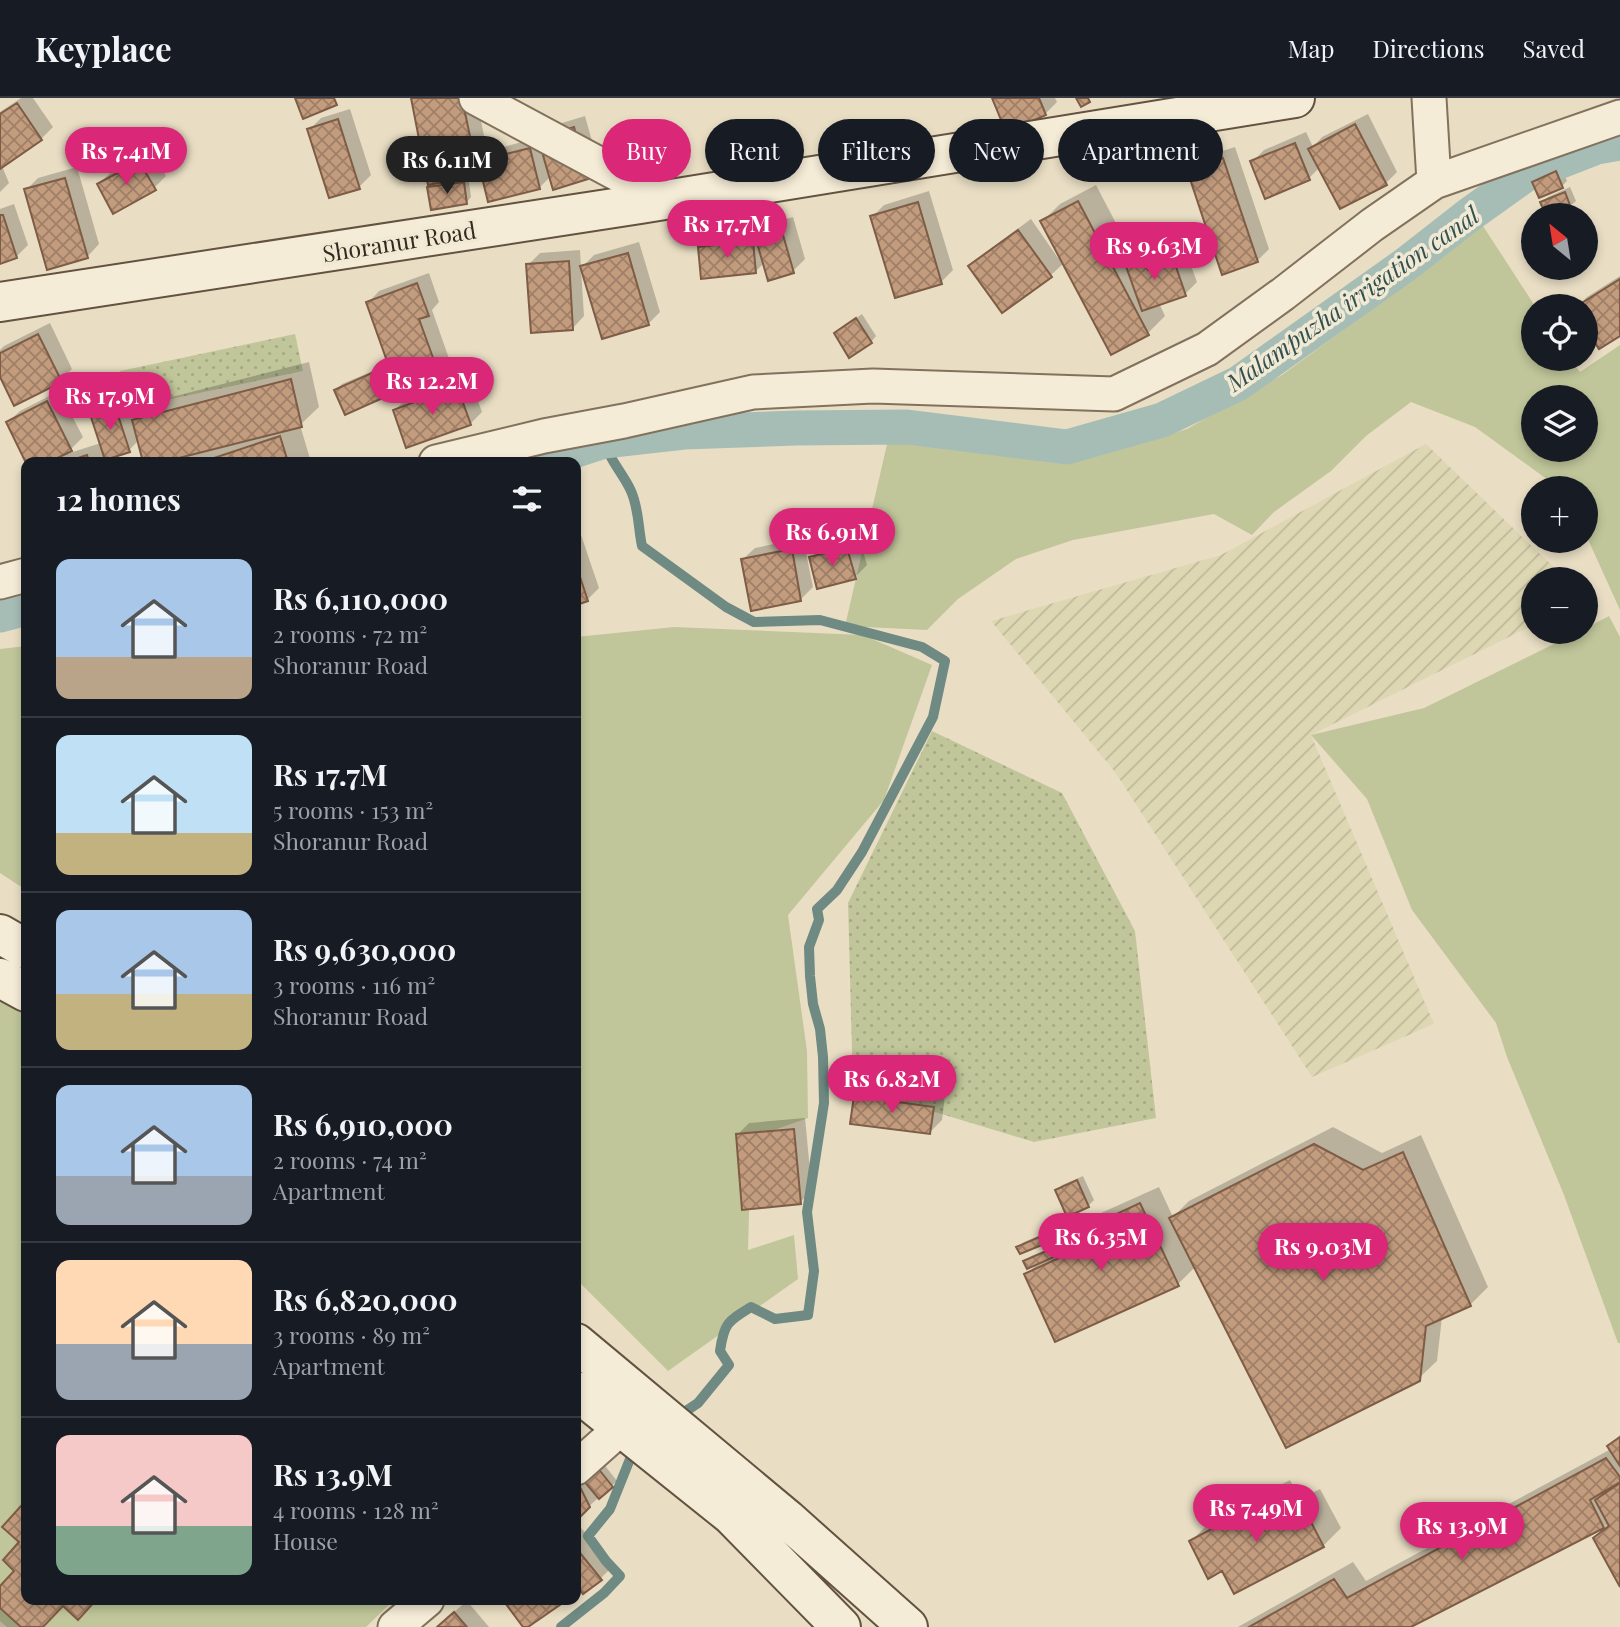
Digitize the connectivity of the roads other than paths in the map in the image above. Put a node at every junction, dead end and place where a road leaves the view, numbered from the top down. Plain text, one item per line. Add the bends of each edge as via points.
1 (477, 98) edge
2 (1295, 98) edge
3 (1429, 98) edge
4 (1219, 104) edge
5 (1620, 117) edge
6 (1434, 182) junction
7 (666, 200) junction
8 (0, 302) edge
9 (457, 457) edge
10 (21, 576) edge
11 (0, 582) edge
12 (0, 934) edge
13 (21, 946) edge
14 (0, 978) edge
15 (21, 989) edge
16 (581, 1347) edge
17 (581, 1395) edge
18 (621, 1428) junction
19 (581, 1464) edge
20 (421, 1605) edge
21 (396, 1627) edge
22 (841, 1627) edge
23 (908, 1627) edge

1 - 7 street
2 - 4 main road, Shoranur Road
3 - 6 street
4 - 7 main road, Shoranur Road
5 - 6 street
6 - 9 street via 1207,349 1114,394 873,386 753,392
7 - 8 main road, Shoranur Road
10 - 11 street
12 - 13 main road
14 - 15 main road
16 - 23 main road
17 - 18 main road
18 - 19 street
18 - 22 main road via 731,1516
20 - 21 street

